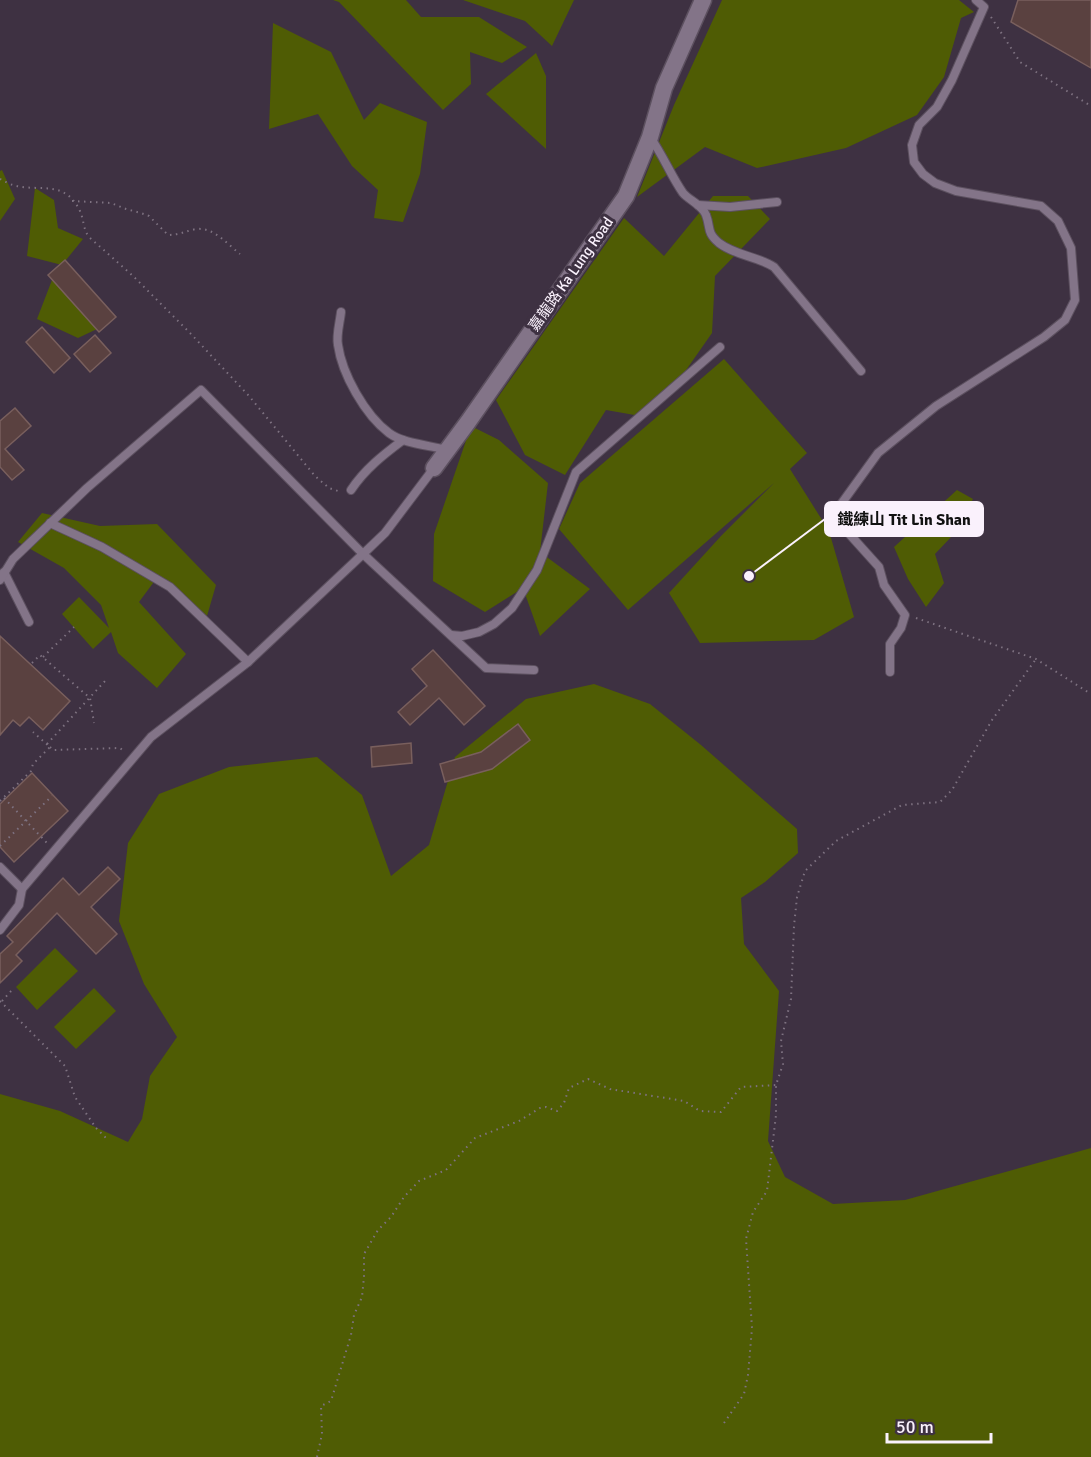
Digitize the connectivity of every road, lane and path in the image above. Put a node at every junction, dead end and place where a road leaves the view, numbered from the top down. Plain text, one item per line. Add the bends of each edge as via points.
1 (703, 0) edge
2 (976, 0) edge
3 (984, 7) junction
4 (1091, 106) edge
5 (650, 137) junction
6 (0, 179) edge
7 (72, 201) junction
8 (777, 202) dead end
9 (697, 205) junction
10 (240, 254) dead end
11 (341, 312) dead end
12 (720, 347) dead end
13 (861, 370) dead end
14 (403, 440) junction
15 (448, 450) junction
16 (434, 468) joint
17 (351, 490) joint
18 (50, 523) junction
19 (363, 554) junction
20 (2, 576) edge
21 (905, 615) junction
22 (29, 622) dead end
23 (74, 627) dead end
24 (450, 635) junction
25 (43, 657) junction
26 (1036, 659) junction
27 (248, 662) junction
28 (32, 663) dead end
29 (534, 670) dead end
30 (890, 672) dead end
31 (105, 681) dead end
32 (1091, 694) edge
33 (90, 698) junction
34 (93, 723) dead end
35 (33, 732) dead end
36 (48, 746) junction
37 (132, 759) junction
38 (52, 796) dead end
39 (3, 798) junction
40 (0, 801) edge
41 (26, 821) junction
42 (0, 846) edge
43 (55, 851) junction
44 (0, 867) edge
45 (22, 889) junction
46 (0, 930) edge
47 (12, 990) dead end
48 (1, 1001) edge
49 (776, 1085) junction
50 (108, 1140) dead end
51 (724, 1423) dead end
52 (317, 1457) edge

1 - 5 street, 嘉龍路 Ka Lung Road via 664,88
2 - 3 lane
3 - 4 path via 1020,62
3 - 21 lane via 952,80 937,107 919,125 912,145 914,162 935,183 956,191 1041,206 1058,221 1071,248 1076,300 1065,320 1044,338 936,406 878,453 839,507 843,527 879,567 884,585
5 - 9 lane via 684,193
5 - 15 street, 嘉龍路 Ka Lung Road via 626,196
6 - 7 path via 14,186 59,190
7 - 10 path via 111,202 149,216 168,235 196,229 212,231
7 - 17 path via 89,237 213,357 315,476 329,488
8 - 9 lane via 730,207
9 - 13 lane via 706,213 708,230 717,241 731,251 774,267
11 - 14 lane via 338,344 348,378 366,409 389,433
12 - 24 lane via 576,472 537,570 512,608 479,632
14 - 15 lane
14 - 17 lane via 377,459
15 - 16 street, 嘉龍路 Ka Lung Road
16 - 19 lane, 嘉龍路 Ka Lung Road via 385,533
18 - 19 lane via 201,390
18 - 20 lane via 12,559
18 - 27 lane via 170,586
19 - 24 lane
19 - 27 lane, 嘉龍路 Ka Lung Road
20 - 22 lane
21 - 26 path
21 - 30 lane via 890,644
23 - 25 path
24 - 29 lane via 486,668
25 - 28 path via 40,655
25 - 33 path
26 - 32 path
26 - 49 path via 992,720 952,790 940,802 902,805 836,841 805,871 797,897 791,999 781,1041 783,1064
27 - 37 lane, 嘉龍路 Ka Lung Road via 151,737
31 - 33 path
33 - 34 path
33 - 36 path
35 - 36 path
36 - 37 path via 53,750 120,748
36 - 39 path via 31,771
37 - 43 lane, 嘉龍路 Ka Lung Road
38 - 41 path
39 - 40 path
39 - 41 path
41 - 42 path
41 - 43 path
43 - 45 lane, 嘉龍路 Ka Lung Road
44 - 45 lane
45 - 46 lane, 嘉龍路 Ka Lung Road via 19,905
47 - 48 path
48 - 50 path via 65,1066 75,1097
49 - 51 path via 767,1191 753,1212 746,1239 752,1328 748,1375 744,1394
49 - 52 path via 741,1088 721,1112 700,1111 684,1101 610,1089 588,1078 569,1088 557,1111 540,1108 519,1121 475,1138 446,1170 419,1182 378,1230 364,1254 362,1296 351,1335 331,1401 321,1406 322,1434

